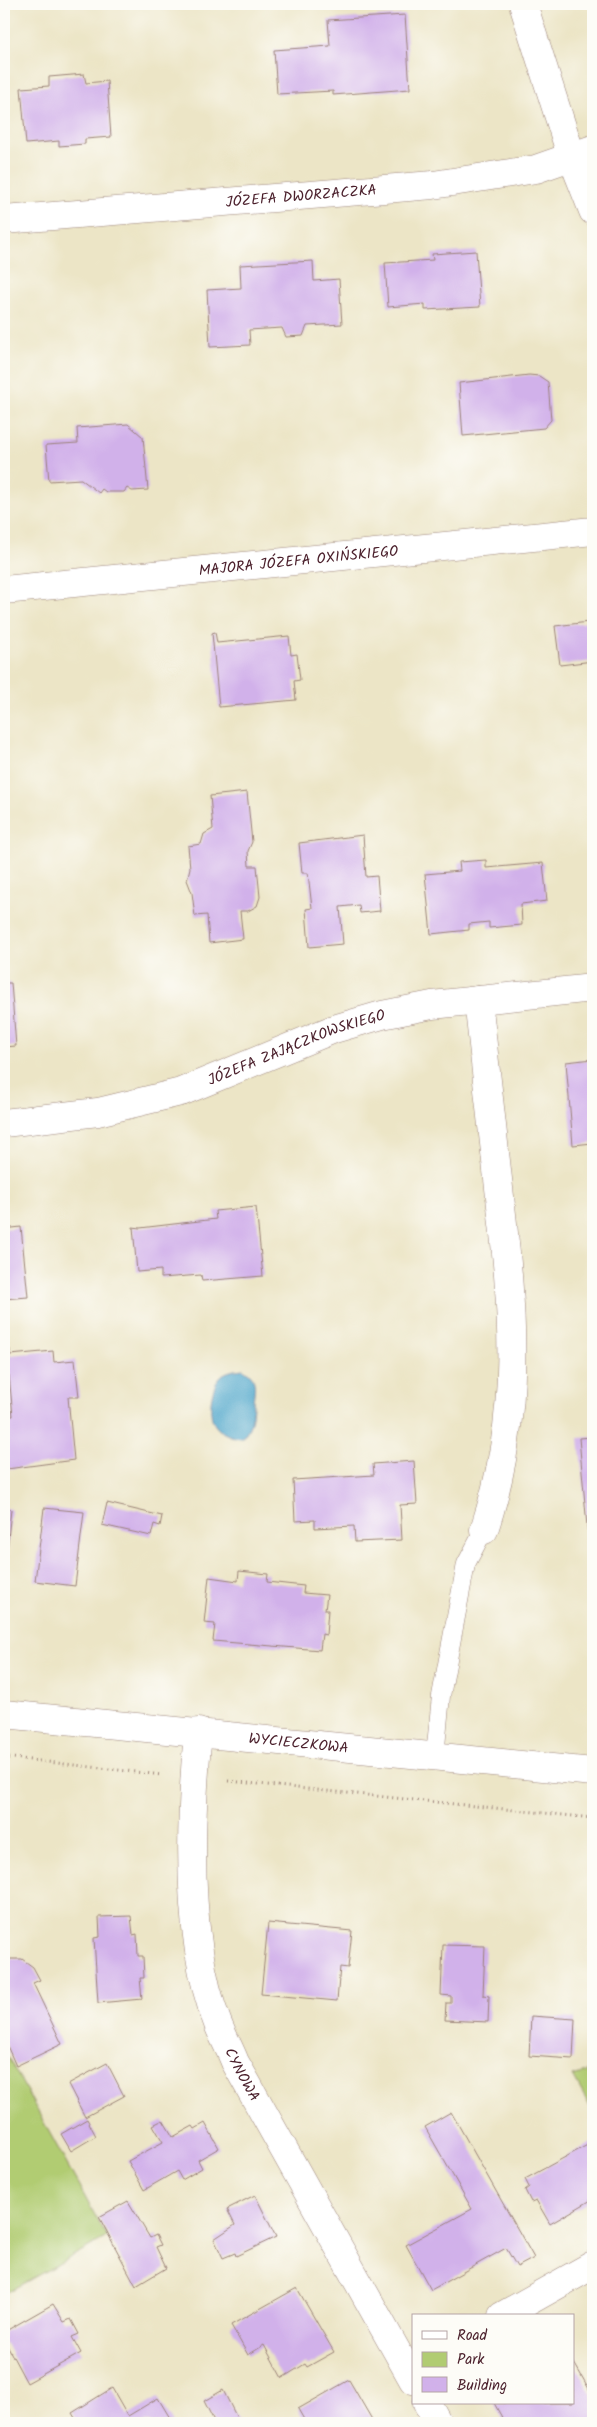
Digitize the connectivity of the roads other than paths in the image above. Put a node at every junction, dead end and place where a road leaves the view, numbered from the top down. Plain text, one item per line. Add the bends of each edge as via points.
1 (523, 4) edge
2 (582, 152) edge
3 (593, 211) edge
4 (4, 220) edge
5 (593, 531) edge
6 (4, 590) edge
7 (593, 988) edge
8 (478, 1000) junction
9 (4, 1123) edge
10 (484, 1530) joint
11 (4, 1714) edge
12 (198, 1732) junction
13 (436, 1756) junction
14 (593, 1772) edge
15 (593, 2265) edge
16 (506, 2314) edge
17 (411, 2372) edge
18 (427, 2404) edge
19 (438, 2423) edge

1 - 2 street
2 - 3 street
2 - 4 street, JÓZEFA DWORZACZKA via 536,168 433,185
5 - 6 street, MAJORA JÓZEFA OXIŃSKIEGO
7 - 8 street, JÓZEFA ZAJĄCZKOWSKIEGO
8 - 9 street, JÓZEFA ZAJĄCZKOWSKIEGO via 382,1015 334,1029 181,1092 98,1112
8 - 10 street via 511,1286 513,1346 502,1465
10 - 13 lane via 466,1564 441,1696
11 - 12 street, WYCIECZKOWA
12 - 13 street, WYCIECZKOWA
12 - 17 street, CYNOWA via 193,1876 197,1931 217,2023 235,2062
13 - 14 street, WYCIECZKOWA
15 - 16 street
18 - 19 street

